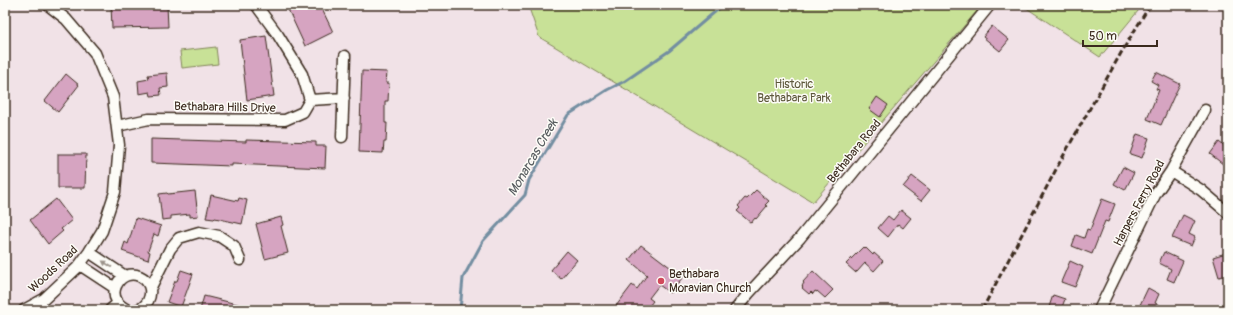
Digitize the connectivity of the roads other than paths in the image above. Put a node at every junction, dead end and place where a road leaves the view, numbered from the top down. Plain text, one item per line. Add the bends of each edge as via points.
1 (48, 5) edge
2 (256, 5) edge
3 (990, 5) edge
4 (345, 56) dead end
5 (344, 98) junction
6 (310, 100) junction
7 (1205, 110) dead end
8 (117, 126) junction
9 (342, 137) dead end
10 (1170, 171) junction
11 (1228, 213) edge
12 (89, 252) junction
13 (240, 260) dead end
14 (80, 265) junction
15 (125, 276) junction
16 (115, 288) junction
17 (150, 289) junction
18 (114, 307) edge
19 (24, 310) edge
20 (129, 310) edge
21 (136, 310) edge
22 (735, 310) edge
23 (1099, 310) edge

1 - 8 street, Woods Road via 66,19 95,53 113,97
2 - 6 street via 278,34 302,74
3 - 22 street, Bethabara Road via 800,238
4 - 5 street
5 - 6 street
5 - 9 street
6 - 8 street, Bethabara Hills Drive via 303,112 285,120 149,119
7 - 10 street, Harpers Ferry Road
8 - 12 street, Woods Road via 119,145 115,192 102,231
10 - 11 street via 1201,190
10 - 23 street, Harpers Ferry Road via 1156,193
12 - 14 street, Woods Road
15 -> 12 street
13 - 17 street via 234,246 219,236 199,232 179,238
14 - 16 street
14 - 19 street, Woods Road via 44,299
15 - 16 street
15 - 17 street via 141,276
16 - 18 street
17 - 21 street via 150,297 146,304
18 - 20 street

